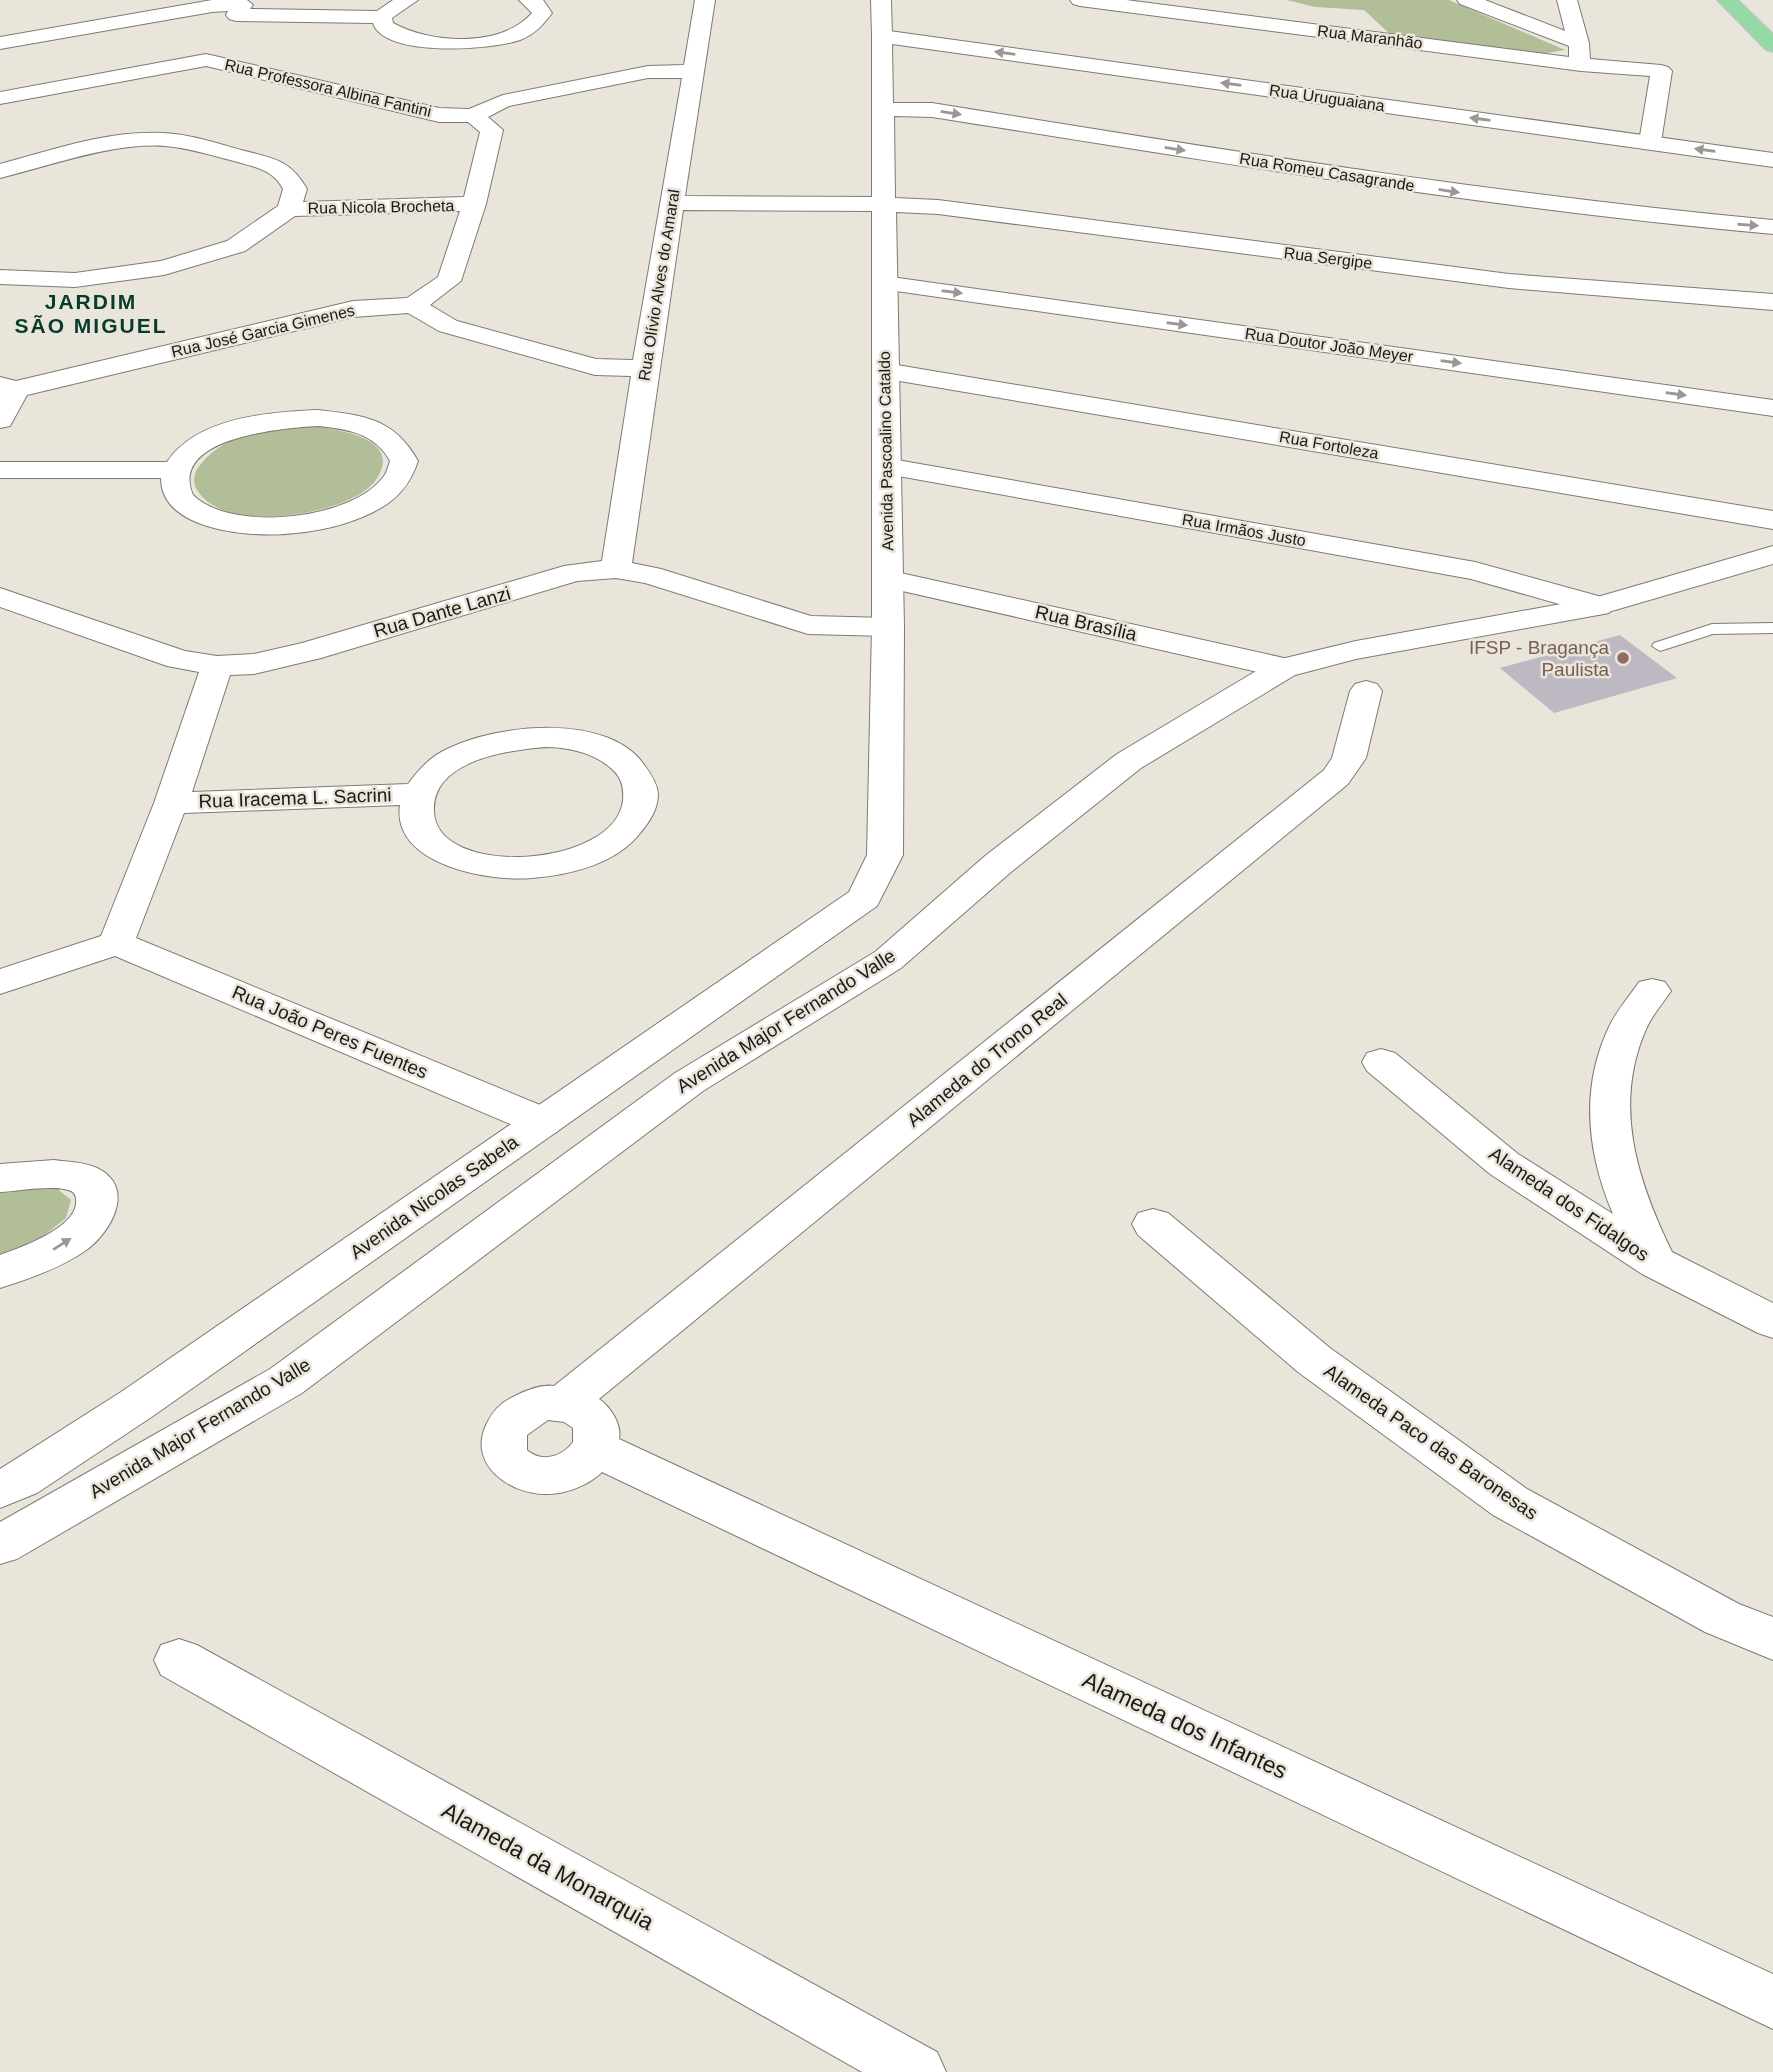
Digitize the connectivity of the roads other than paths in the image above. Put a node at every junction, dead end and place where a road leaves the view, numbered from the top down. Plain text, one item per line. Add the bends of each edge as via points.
1 (408, 0) edge
2 (529, 0) edge
3 (705, 0) edge
4 (881, 0) edge
5 (1080, 0) edge
6 (1468, 0) edge
7 (1567, 0) edge
8 (1727, 0) edge
9 (1746, 0) edge
10 (235, 17) edge
11 (382, 18) junction
12 (1773, 26) edge
13 (882, 36) junction
14 (0, 43) edge
15 (1579, 43) junction
16 (1773, 46) edge
17 (206, 60) junction
18 (1581, 65) junction
19 (695, 71) junction
20 (0, 98) edge
21 (883, 109) junction
22 (473, 116) junction
23 (1650, 142) junction
24 (1773, 160) edge
25 (0, 170) edge
26 (673, 203) junction
27 (474, 204) junction
28 (884, 204) junction
29 (289, 209) junction
30 (1773, 227) edge
31 (0, 277) edge
32 (884, 283) junction
33 (1773, 302) edge
34 (412, 305) junction
35 (645, 368) junction
36 (885, 371) junction
37 (8, 387) edge
38 (1773, 408) edge
39 (0, 420) edge
40 (886, 466) junction
41 (0, 470) edge
42 (176, 470) junction
43 (1773, 520) edge
44 (1773, 555) edge
45 (616, 569) junction
46 (887, 579) junction
47 (0, 597) edge
48 (1598, 606) junction
49 (888, 626) junction
50 (1773, 628) edge
51 (1660, 646) dead end
52 (217, 666) junction
53 (1284, 668) junction
54 (1366, 691) dead end
55 (419, 793) junction
56 (171, 803) junction
57 (864, 898) joint
58 (116, 943) junction
59 (0, 982) edge
60 (1652, 991) dead end
61 (1381, 1062) dead end
62 (543, 1122) junction
63 (0, 1178) edge
64 (1153, 1223) dead end
65 (1657, 1263) junction
66 (0, 1272) edge
67 (1773, 1322) edge
68 (565, 1402) junction
69 (596, 1449) junction
70 (0, 1489) edge
71 (0, 1545) edge
72 (1773, 1639) edge
73 (179, 1660) dead end
74 (1773, 2002) edge
75 (917, 2072) edge

1 - 11 street
2 - 11 street via 542,13 538,22 516,34 483,42 409,40 383,26
3 - 19 street, Rua Olívio Alves do Amaral
4 - 13 street, Avenida Pascoalino Cataldo
5 - 18 street, Rua Maranhão
6 - 15 street
7 - 15 street
8 - 16 main road
9 - 12 main road
10 - 11 street
10 - 14 street via 212,6
10 - 17 street
13 - 21 street, Avenida Pascoalino Cataldo
23 -> 13 street, Rua Uruguaiana
15 - 18 street
17 - 20 street, Rua Professora Albina Fantini
17 - 22 street, Rua Professora Albina Fantini via 439,114
18 - 23 street, Rua Maranhão via 1661,71
19 - 22 street, Rua Professora Albina Fantini via 648,72 516,98
19 - 26 street, Rua Olívio Alves do Amaral
21 - 28 street, Avenida Pascoalino Cataldo
21 -> 30 street, Rua Romeu Casagrande via 932,110 1517,202
22 - 27 street via 492,130
24 -> 23 street, Rua Uruguaiana
25 - 29 street, Rua Nicola Brocheta via 105,144 161,139 186,142 274,165 295,189
26 - 28 street, Rua Sergipe
26 - 35 street, Rua Olívio Alves do Amaral
27 - 29 street, Rua Nicola Brocheta
27 - 34 street via 449,281
28 - 32 street, Avenida Pascoalino Cataldo
28 - 33 street, Rua Sergipe via 938,207 1509,281
29 - 31 street, Rua Nicola Brocheta via 236,246 164,268 75,280
32 - 36 street, Avenida Pascoalino Cataldo
32 -> 38 street, Rua Doutor João Meyer
34 - 35 street via 448,326 595,367
34 - 37 street, Rua José Garcia Gimenes via 353,309
35 - 45 street, Rua Olívio Alves do Amaral
36 - 40 street, Avenida Pascoalino Cataldo
36 - 43 street, Rua Fortoleza
37 - 39 street
40 - 46 street, Avenida Pascoalino Cataldo
40 - 48 street, Rua Irmãos Justo via 1475,570
41 - 42 street
42 - 42 street via 174,488 185,504 207,517 277,526 352,511 380,496 398,479 404,461 397,444 379,431 318,418 246,426 190,453
44 - 48 street, Avenida Major Fernando Valle
45 - 49 street, Rua Dante Lanzi via 650,575 808,625
45 - 52 street, Rua Dante Lanzi via 575,572 310,651 254,664
46 - 49 street, Avenida Pascoalino Cataldo
46 - 53 street, Rua Brasília
47 - 52 street, Rua Dante Lanzi via 178,659
48 - 53 street, Avenida Major Fernando Valle via 1356,650
49 - 57 street, Avenida Pascoalino Cataldo via 885,855
50 - 51 lane via 1712,629
52 - 56 street
53 - 71 street, Avenida Major Fernando Valle via 1129,761 998,864 888,960 689,1082 286,1381
54 - 68 street, Alameda do Trono Real via 1349,758 1336,777
55 - 55 street, Rua Iracema L. Sacrini via 415,816 425,836 447,853 479,864 517,868 556,864 592,852 621,835 638,814 642,793 635,773 618,756 559,737 488,744 457,756 433,773
55 - 56 street, Rua Iracema L. Sacrini
56 - 58 street
57 - 62 street, Avenida Nicolas Sabela
58 - 59 street
58 - 62 street, Rua João Peres Fuentes
60 - 65 street via 1628,1027 1613,1067 1608,1112 1613,1160 1630,1210
61 - 65 street, Alameda dos Fidalgos via 1504,1164
62 - 70 street, Avenida Nicolas Sabela via 137,1404
66 -> 63 street via 45,1255 84,1230 97,1207 96,1191 84,1179 54,1174
64 - 72 street, Alameda Paco das Baronesas via 1314,1360 1510,1502 1722,1618
65 - 67 street, Alameda dos Fidalgos
68 - 69 street via 583,1408 595,1419
68 - 69 street via 530,1407 515,1417 502,1444 506,1458 517,1469 552,1476 570,1472
69 - 74 street, Alameda dos Infantes
73 - 75 street, Alameda da Monarquia

